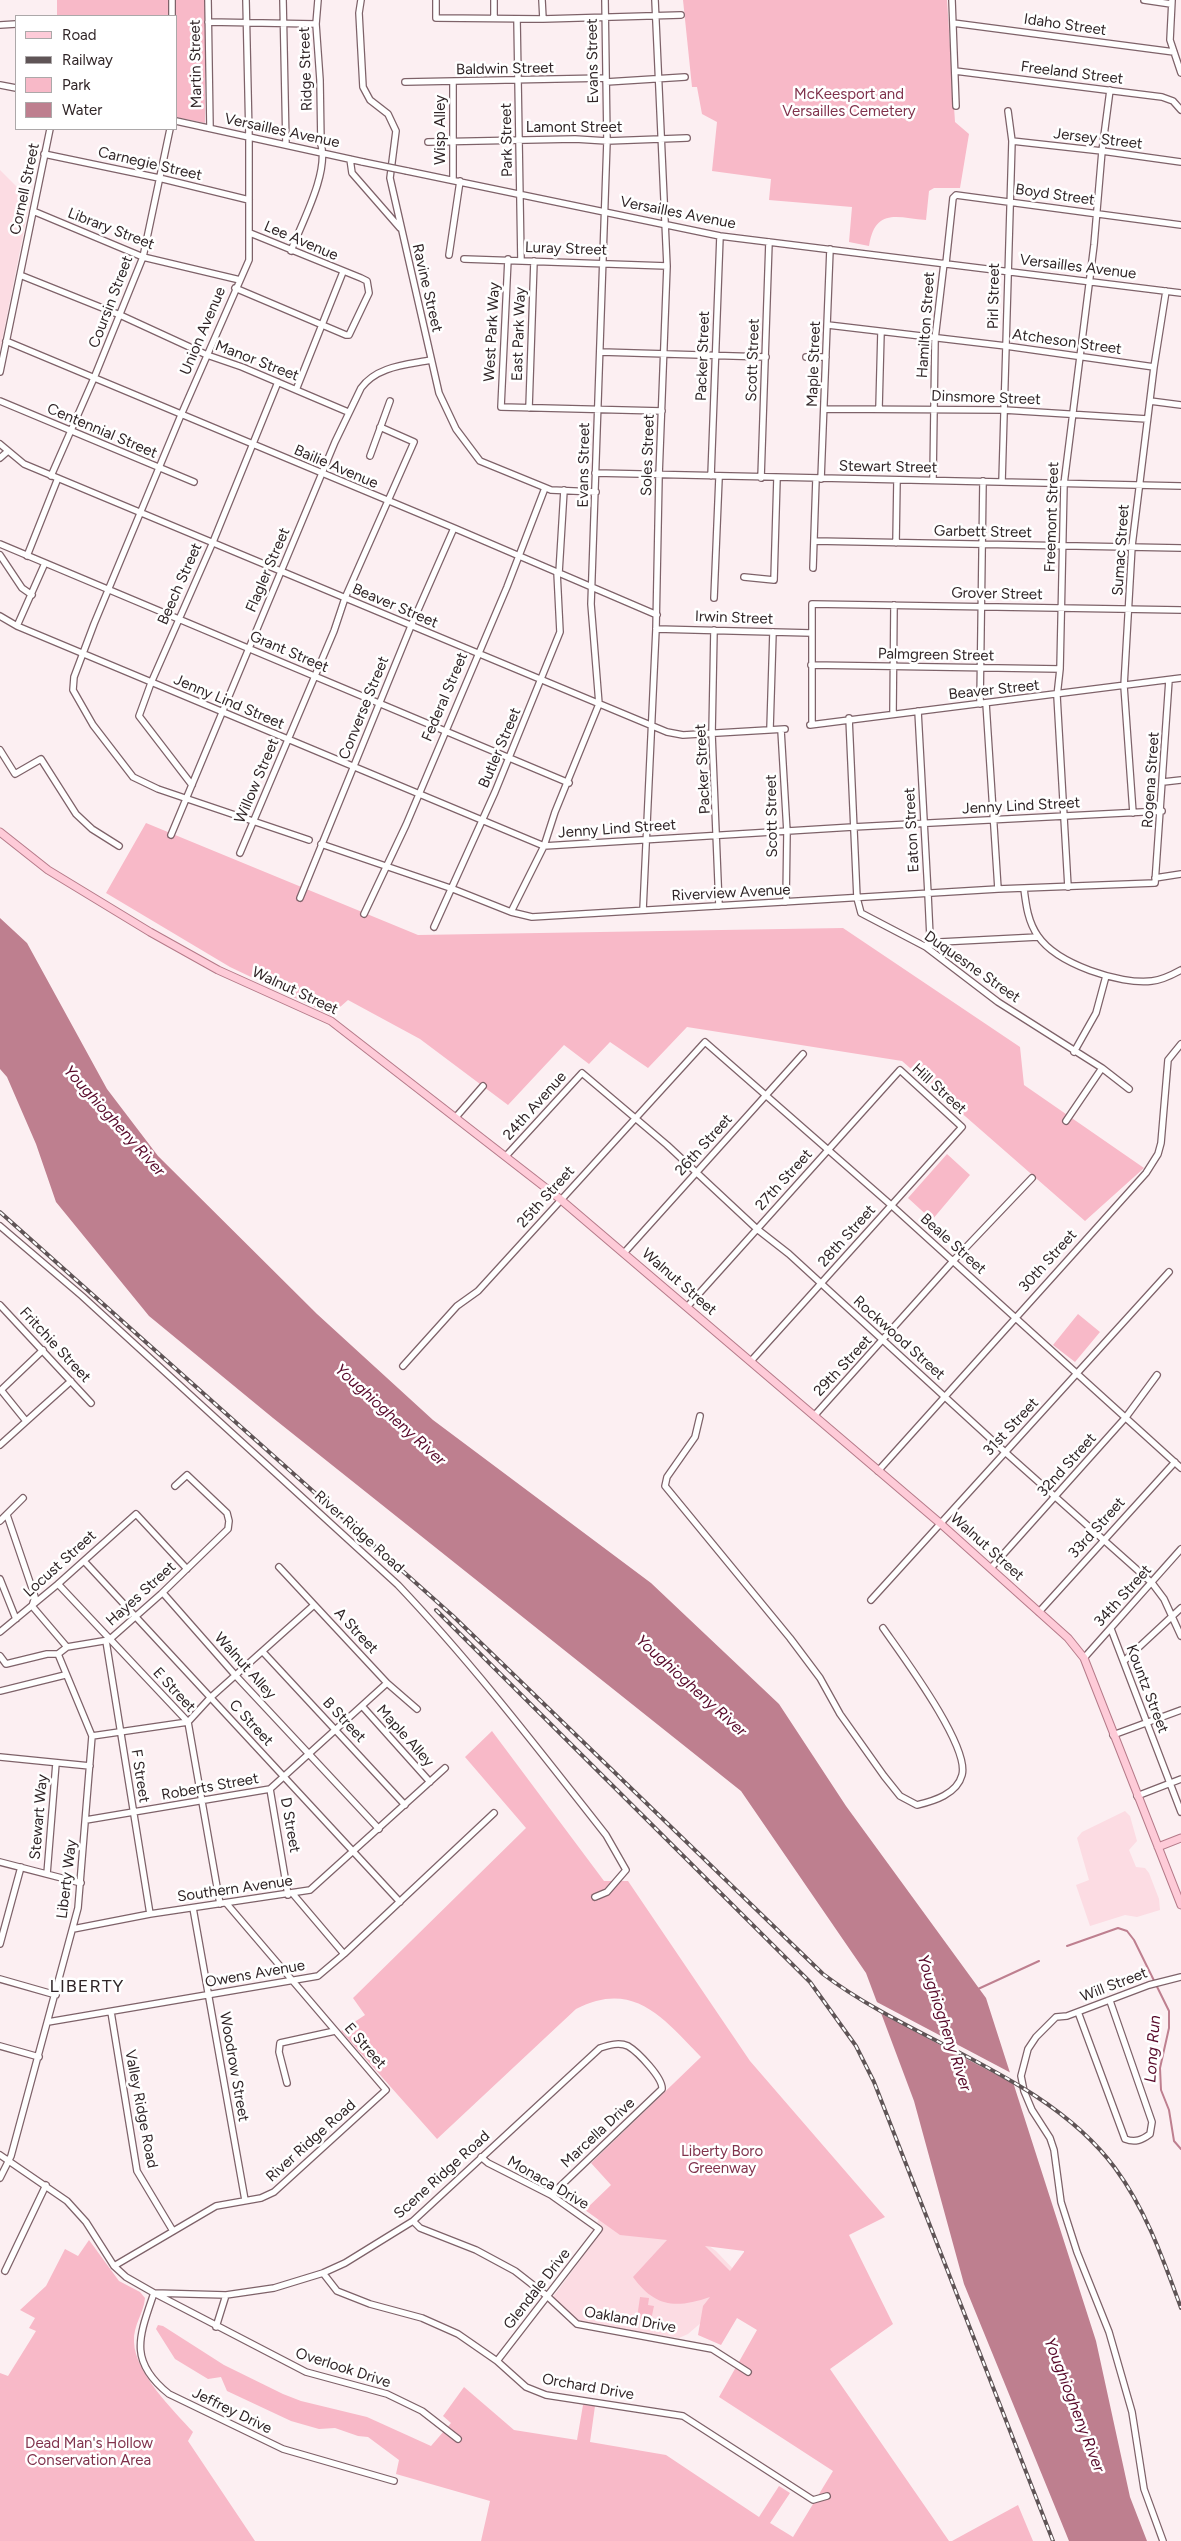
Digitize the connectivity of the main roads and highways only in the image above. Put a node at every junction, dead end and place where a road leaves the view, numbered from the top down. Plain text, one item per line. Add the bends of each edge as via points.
1 (0, 832) edge
2 (1181, 1838) edge
3 (1158, 1847) junction
4 (1181, 1905) edge

1 - 3 main road, Walnut Street via 48,870 150,932 218,970 331,1021 560,1200 941,1524 1068,1638 1084,1658
2 - 3 main road
3 - 4 main road, Walnut Street

